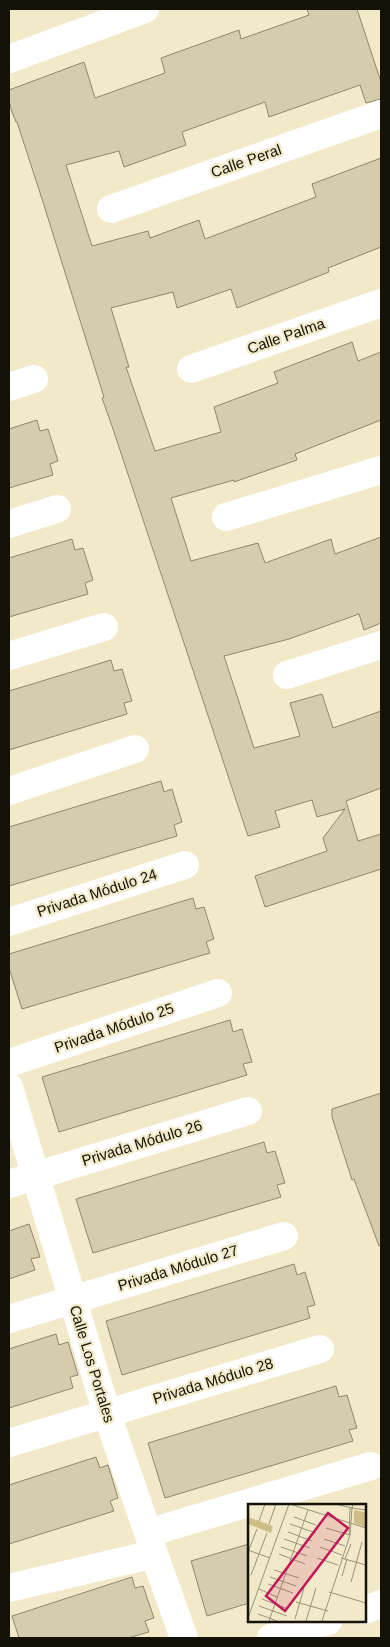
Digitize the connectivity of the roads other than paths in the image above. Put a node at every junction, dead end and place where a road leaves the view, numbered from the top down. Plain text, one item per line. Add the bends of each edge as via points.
1 (145, 9) edge
2 (9, 59) edge
3 (381, 114) edge
4 (111, 208) dead end
5 (381, 303) edge
6 (191, 369) dead end
7 (381, 470) edge
8 (57, 508) dead end
9 (226, 517) dead end
10 (9, 524) edge
11 (104, 627) dead end
12 (381, 646) edge
13 (9, 656) edge
14 (287, 675) dead end
15 (135, 749) dead end
16 (9, 790) edge
17 (185, 865) dead end
18 (9, 922) edge
19 (218, 993) dead end
20 (9, 1064) edge
21 (9, 1087) edge
22 (248, 1111) dead end
23 (35, 1176) junction
24 (9, 1184) edge
25 (284, 1236) dead end
26 (73, 1300) junction
27 (9, 1319) edge
28 (320, 1349) dead end
29 (107, 1414) junction
30 (9, 1443) edge
31 (371, 1466) dead end
32 (262, 1504) edge
33 (248, 1509) edge
34 (151, 1543) junction
35 (9, 1588) edge
36 (381, 1604) edge
37 (365, 1610) edge
38 (325, 1622) edge
39 (184, 1638) edge
40 (271, 1638) edge

1 - 2 street
3 - 4 street, Calle Peral
5 - 6 street, Calle Palma
7 - 9 street
8 - 10 street
11 - 13 street
12 - 14 street
15 - 16 street
17 - 18 street, Privada Módulo 24
19 - 20 street, Privada Módulo 25
21 - 23 street, Calle Los Portales
22 - 23 street, Privada Módulo 26
23 - 24 street, Privada Módulo 26
23 - 26 street, Calle Los Portales
25 - 26 street, Privada Módulo 27
26 - 27 street, Privada Módulo 27
26 - 29 street, Calle Los Portales
28 - 29 street, Privada Módulo 28
29 - 30 street, Privada Módulo 28
29 - 34 street, Calle Los Portales
31 - 32 street
33 - 34 street
34 - 35 street
34 - 39 street, Calle Los Portales
36 - 37 street
38 - 40 street

